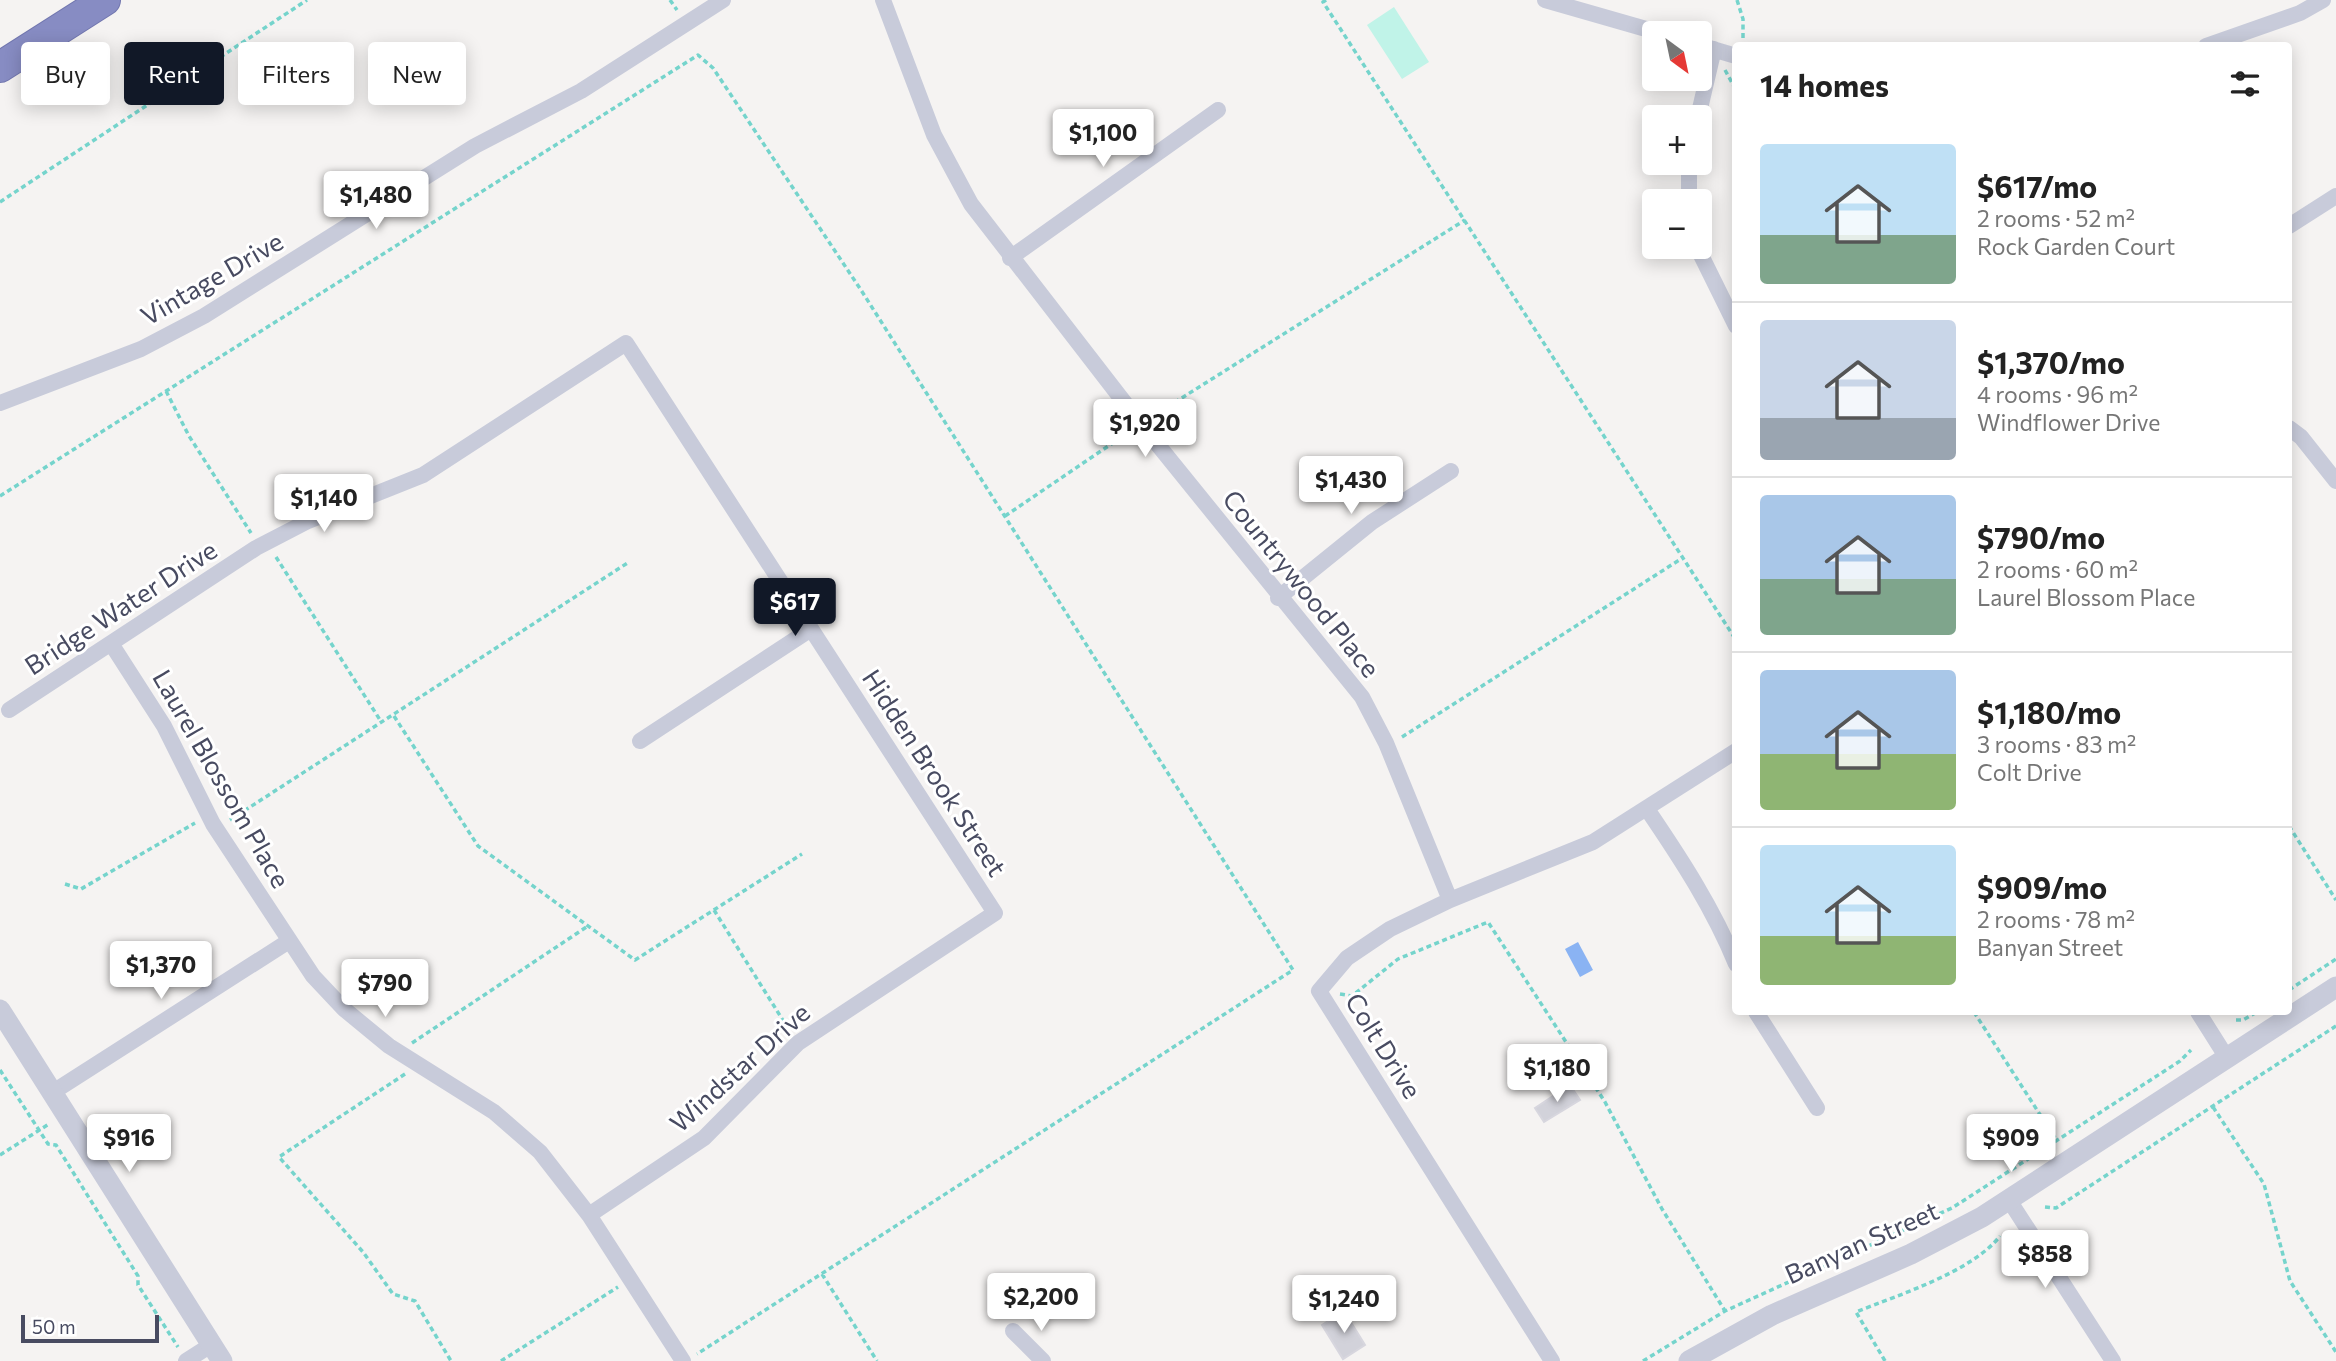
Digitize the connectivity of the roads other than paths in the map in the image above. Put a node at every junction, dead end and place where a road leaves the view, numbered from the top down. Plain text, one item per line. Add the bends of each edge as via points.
1 (105, 0) edge
2 (723, 0) edge
3 (883, 0) edge
4 (1545, 0) edge
5 (2323, 0) edge
6 (1642, 28) edge
7 (2217, 42) edge
8 (1712, 49) edge
9 (1732, 55) edge
10 (0, 67) edge
11 (1218, 110) dead end
12 (2336, 196) edge
13 (2292, 218) edge
14 (1010, 258) junction
15 (1703, 259) edge
16 (1732, 319) edge
17 (626, 343) joint
18 (0, 403) edge
19 (2292, 430) edge
20 (1451, 471) dead end
21 (2336, 481) edge
22 (1278, 598) junction
23 (811, 629) junction
24 (112, 645) junction
25 (9, 710) dead end
26 (640, 741) dead end
27 (1732, 754) edge
28 (1647, 809) junction
29 (1450, 900) junction
30 (995, 913) joint
31 (289, 941) junction
32 (1732, 955) edge
33 (2336, 987) edge
34 (0, 1010) edge
35 (1758, 1015) edge
36 (2200, 1015) edge
37 (2227, 1058) junction
38 (53, 1093) junction
39 (1816, 1108) dead end
40 (2009, 1200) junction
41 (589, 1214) junction
42 (1013, 1331) dead end
43 (217, 1353) edge
44 (186, 1361) edge
45 (683, 1361) edge
46 (1043, 1361) edge
47 (1552, 1361) edge
48 (1689, 1361) edge
49 (2113, 1361) edge

1 - 10 highway
2 - 18 street, Vintage Drive via 581,91 475,146 204,316 141,349
3 - 14 street, Countrywood Place via 934,135 971,204
4 - 6 street
5 - 7 street via 2300,13
8 - 9 street
11 - 14 street
12 - 13 street
14 - 22 street, Countrywood Place
15 - 16 street
17 - 23 street, Hidden Brook Street
17 - 24 street, Bridge Water Drive via 422,475 264,544
19 - 21 street
20 - 22 street via 1372,522
22 - 29 street, Countrywood Place via 1362,697 1386,743
23 - 26 street
23 - 30 street, Hidden Brook Street
24 - 25 street, Bridge Water Drive
24 - 31 street, Laurel Blossom Place via 164,726 212,822
27 - 28 street, Colt Drive
28 - 29 street, Colt Drive via 1593,842
28 - 32 street via 1684,862
29 - 47 street, Colt Drive via 1390,929 1347,958 1319,991
30 - 41 street, Windstar Drive via 798,1043 704,1138
31 - 38 street
31 - 41 street, Laurel Blossom Place via 344,1009 399,1052 518,1131 567,1182
33 - 37 street, Banyan Street
34 - 38 street
35 - 39 street
36 - 37 street
37 - 40 street, Banyan Street
38 - 43 street
40 - 48 street, Banyan Street via 1953,1233 1752,1325
40 - 49 street
41 - 45 street, Laurel Blossom Place
42 - 46 street
43 - 44 street

